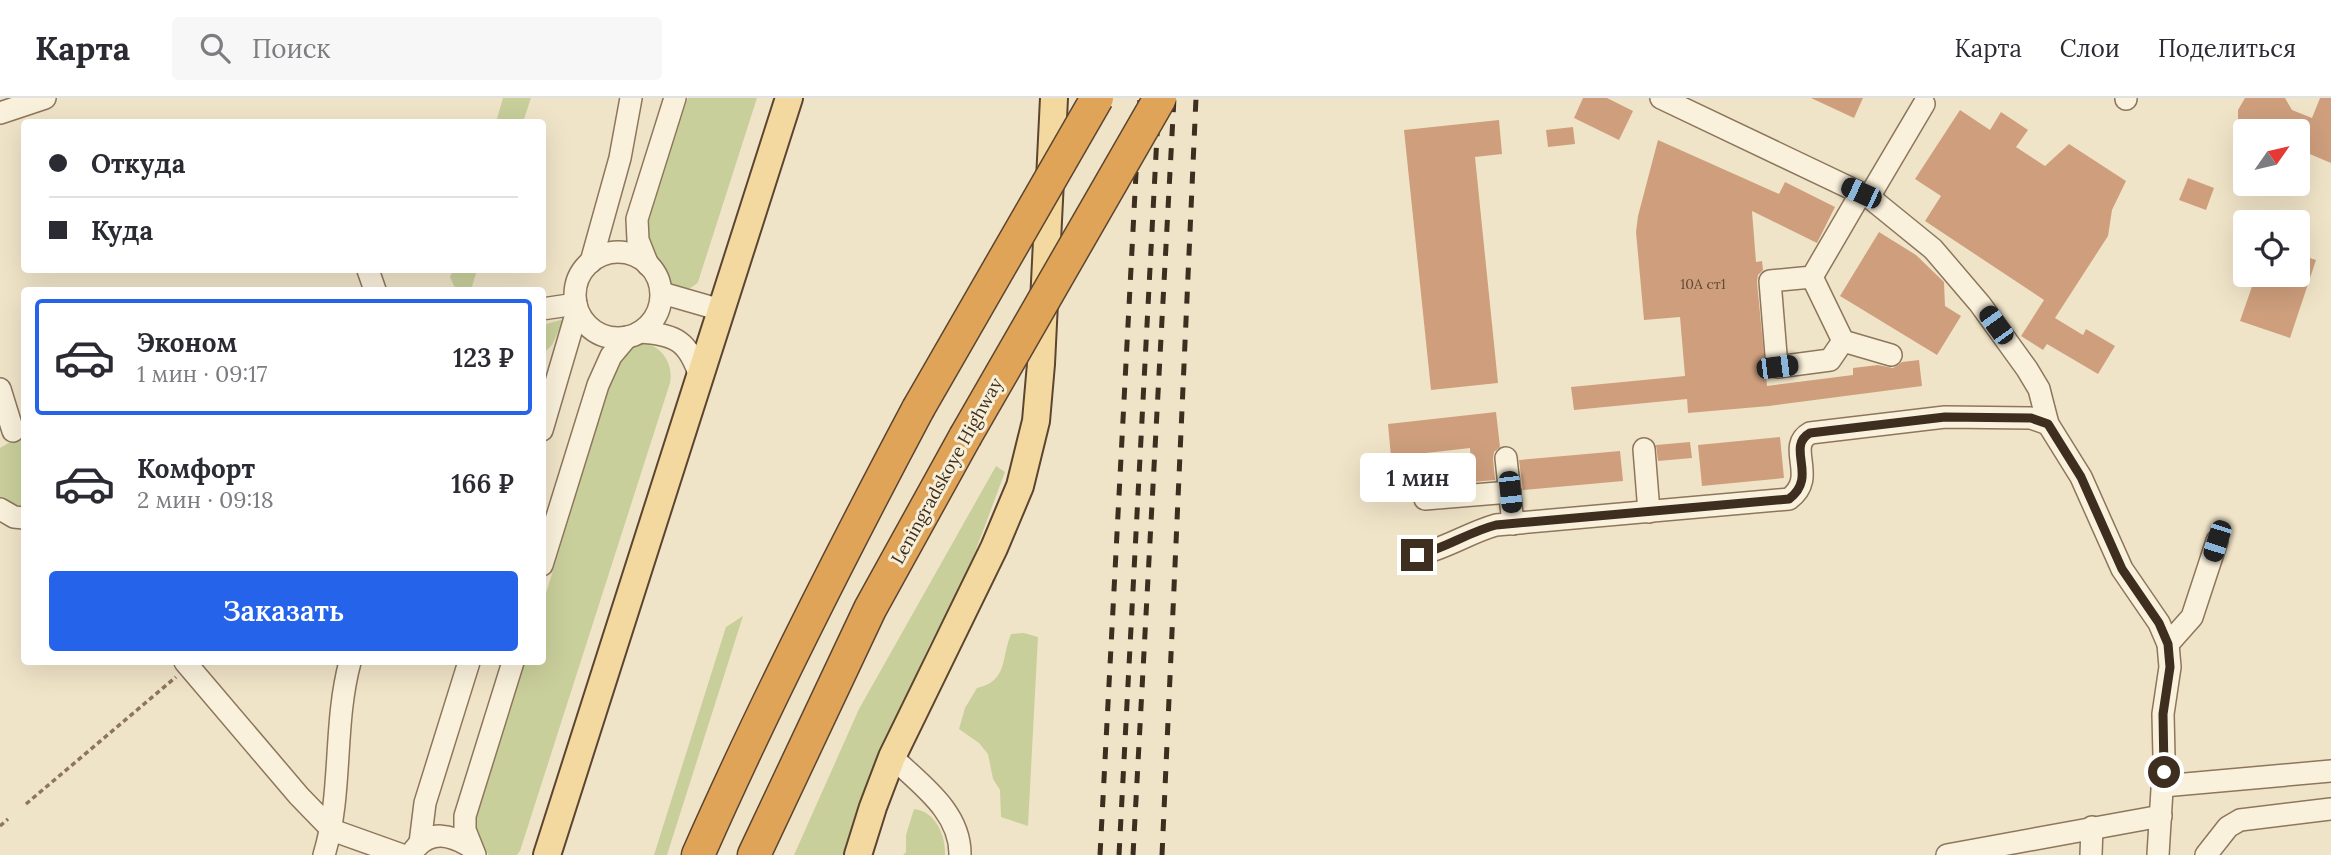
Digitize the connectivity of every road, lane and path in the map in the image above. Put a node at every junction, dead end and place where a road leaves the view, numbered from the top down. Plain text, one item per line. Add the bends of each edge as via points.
1 (45, 98) edge
2 (631, 98) edge
3 (675, 98) edge
4 (789, 98) edge
5 (1054, 98) edge
6 (1097, 98) edge
7 (1160, 98) edge
8 (1661, 98) edge
9 (1924, 104) dead end
10 (0, 113) edge
11 (1865, 195) junction
12 (591, 261) junction
13 (648, 265) junction
14 (1812, 277) junction
15 (662, 293) junction
16 (576, 307) junction
17 (546, 309) edge
18 (721, 310) junction
19 (633, 334) junction
20 (1843, 341) junction
21 (567, 347) junction
22 (1891, 355) dead end
23 (546, 365) edge
24 (700, 377) junction
25 (0, 388) edge
26 (546, 417) edge
27 (2048, 424) junction
28 (12, 432) edge
29 (1644, 449) dead end
30 (1507, 458) dead end
31 (1510, 492) junction
32 (1425, 499) dead end
33 (0, 509) edge
34 (1649, 512) junction
35 (21, 518) edge
36 (1513, 524) junction
37 (2217, 541) dead end
38 (546, 552) edge
39 (1417, 555) dead end
40 (2168, 644) junction
41 (349, 665) edge
42 (468, 665) edge
43 (512, 665) edge
44 (183, 668) edge
45 (892, 757) junction
46 (2331, 771) edge
47 (2163, 786) junction
48 (26, 804) dead end
49 (2331, 809) edge
50 (2161, 816) junction
51 (8, 819) dead end
52 (0, 826) edge
53 (2092, 827) junction
54 (332, 830) junction
55 (415, 849) edge
56 (473, 851) edge
57 (1969, 853) edge
58 (324, 855) edge
59 (402, 855) edge
60 (547, 855) edge
61 (698, 855) edge
62 (754, 855) edge
63 (858, 855) edge
64 (960, 855) edge
65 (1947, 855) edge
66 (2091, 855) edge
67 (2158, 855) edge
68 (2206, 855) edge

1 - 10 street
2 - 12 street via 620,158
3 - 13 street via 637,219 638,240
4 - 18 main road
5 - 45 main road via 1036,421 1020,486
6 - 61 highway, bridge via 918,409 814,608
7 - 62 highway, Leningradskoye Highway, bridge via 870,610
8 - 11 street
9 - 11 street
11 - 14 street
11 - 27 street via 1933,250 1980,304 2039,389
12 - 13 street via 609,252 634,254
12 - 16 street via 575,285
13 - 15 street
14 - 20 street
14 - 20 street via 1770,281 1777,367 1830,360
15 - 18 street
15 - 19 street via 656,317
16 - 17 street
16 - 19 street via 591,330 614,339
16 - 21 street
18 - 24 main road
19 - 24 street via 664,334 685,345
19 - 38 street via 611,356 598,385
20 - 22 street
21 - 23 street
21 - 26 street
24 - 60 main road
25 - 28 street
27 - 34 street via 2031,418 1945,417 1810,433 1800,446 1803,482 1789,499
27 - 40 street via 2081,477 2122,569
29 - 34 street
30 - 31 street
31 - 32 street
31 - 36 street
33 - 35 street
34 - 36 street
36 - 39 street via 1478,530
37 - 40 street via 2192,617
40 - 47 street
41 - 54 street
42 - 55 street
43 - 56 street via 465,816
44 - 48 path
44 - 54 street
45 - 63 main road
45 - 64 street via 948,813
46 - 47 street
47 - 50 street
49 - 68 street via 2240,820 2228,827
50 - 53 street
50 - 67 street
51 - 52 path
53 - 57 street
53 - 66 street
54 - 58 street
54 - 59 street
55 - 56 street via 446,836
57 - 65 street

